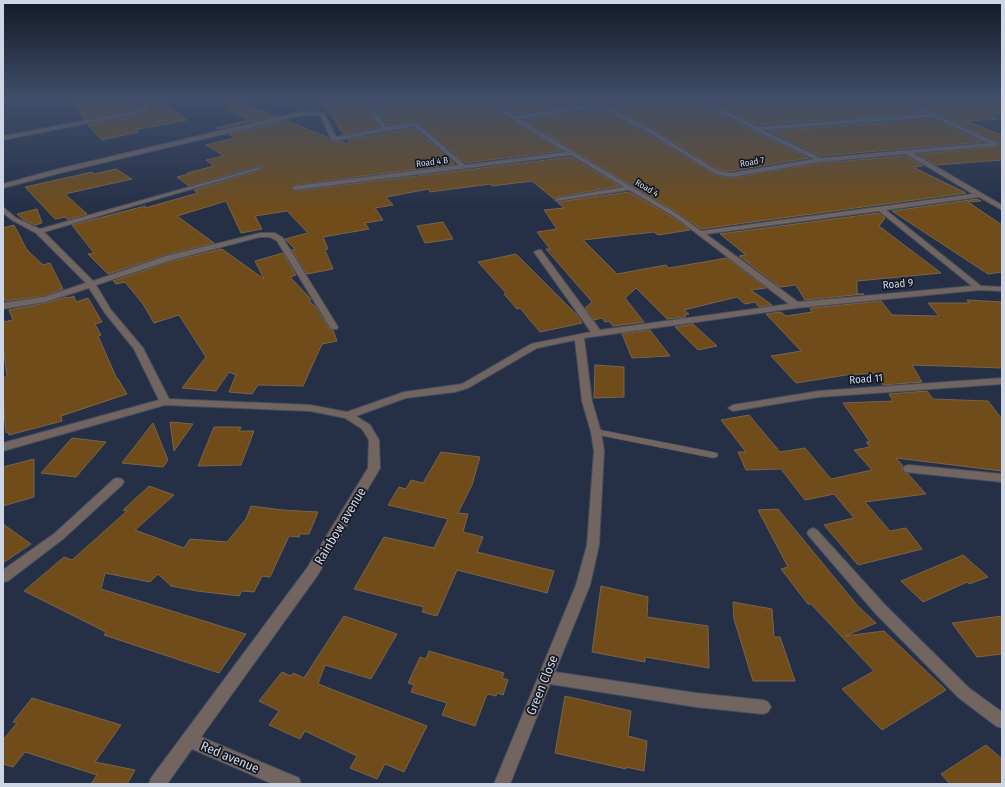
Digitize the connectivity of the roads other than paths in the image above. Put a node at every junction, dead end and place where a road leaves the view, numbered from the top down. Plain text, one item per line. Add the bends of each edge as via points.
1 (21, 135) edge
2 (209, 135) edge
3 (332, 135) edge
4 (354, 135) edge
5 (429, 135) edge
6 (541, 135) edge
7 (656, 135) edge
8 (766, 135) edge
9 (976, 135) edge
10 (3, 138) edge
11 (996, 144) junction
12 (1002, 147) edge
13 (907, 152) junction
14 (572, 154) junction
15 (820, 160) junction
16 (464, 166) junction
17 (258, 168) dead end
18 (3, 186) edge
19 (295, 188) dead end
20 (629, 188) junction
21 (979, 195) junction
22 (558, 200) dead end
23 (1002, 208) edge
24 (3, 209) edge
25 (881, 209) junction
26 (14, 219) junction
27 (3, 222) edge
28 (39, 231) junction
29 (700, 233) junction
30 (538, 252) dead end
31 (91, 284) junction
32 (978, 288) junction
33 (1002, 289) edge
34 (796, 305) junction
35 (3, 306) edge
36 (334, 327) dead end
37 (597, 333) junction
38 (579, 336) junction
39 (1002, 382) edge
40 (165, 402) junction
41 (733, 408) dead end
42 (348, 416) junction
43 (596, 432) junction
44 (3, 447) edge
45 (714, 455) dead end
46 (909, 469) dead end
47 (1002, 478) edge
48 (118, 482) dead end
49 (813, 533) dead end
50 (3, 577) edge
51 (545, 677) junction
52 (763, 707) dead end
53 (1002, 721) edge
54 (190, 740) junction
55 (157, 784) edge
56 (293, 784) edge
57 (502, 784) edge

1 - 10 street
2 - 18 street
3 - 4 street via 334,139
5 - 16 street
6 - 14 street, Road 4
7 - 15 street, Road 7 via 723,174 731,175
8 - 15 street
9 - 11 street
11 - 12 street
11 - 13 street, Road 7
13 - 15 street, Road 7
13 - 21 street
14 - 16 street, Road 4 B
14 - 20 street, Road 4
16 - 19 street, Road 4 B
17 - 28 street
20 - 22 street
20 - 29 street, Road 4 via 677,216
21 - 23 street
21 - 25 street
24 - 26 street
25 - 29 street
25 - 32 street
26 - 27 street
26 - 28 street
28 - 31 street
29 - 34 street, Road 4
30 - 37 street
31 - 35 street via 45,299
31 - 36 street via 170,258 272,234 280,240
31 - 40 street via 108,311 138,348
32 - 33 street, Road 9
32 - 34 street, Road 9
34 - 37 street, Road 9
37 - 38 street, Road 9
38 - 42 street, Road 9 via 534,346 465,386 404,395
38 - 43 street, Green Close via 588,401
39 - 41 street, Road 11 via 819,394
40 - 42 street, Rainbow avenue via 310,408
40 - 44 street, Rainbow avenue
42 - 54 street, Rainbow avenue via 366,427 374,440 374,468 312,572
43 - 45 lane
43 - 51 street, Green Close via 599,451 593,545 583,585
46 - 47 street
48 - 50 street via 59,536
49 - 53 street via 892,621 964,693
51 - 52 street via 696,700
51 - 57 street, Green Close
54 - 55 street, Rainbow avenue
54 - 56 street, Red avenue

